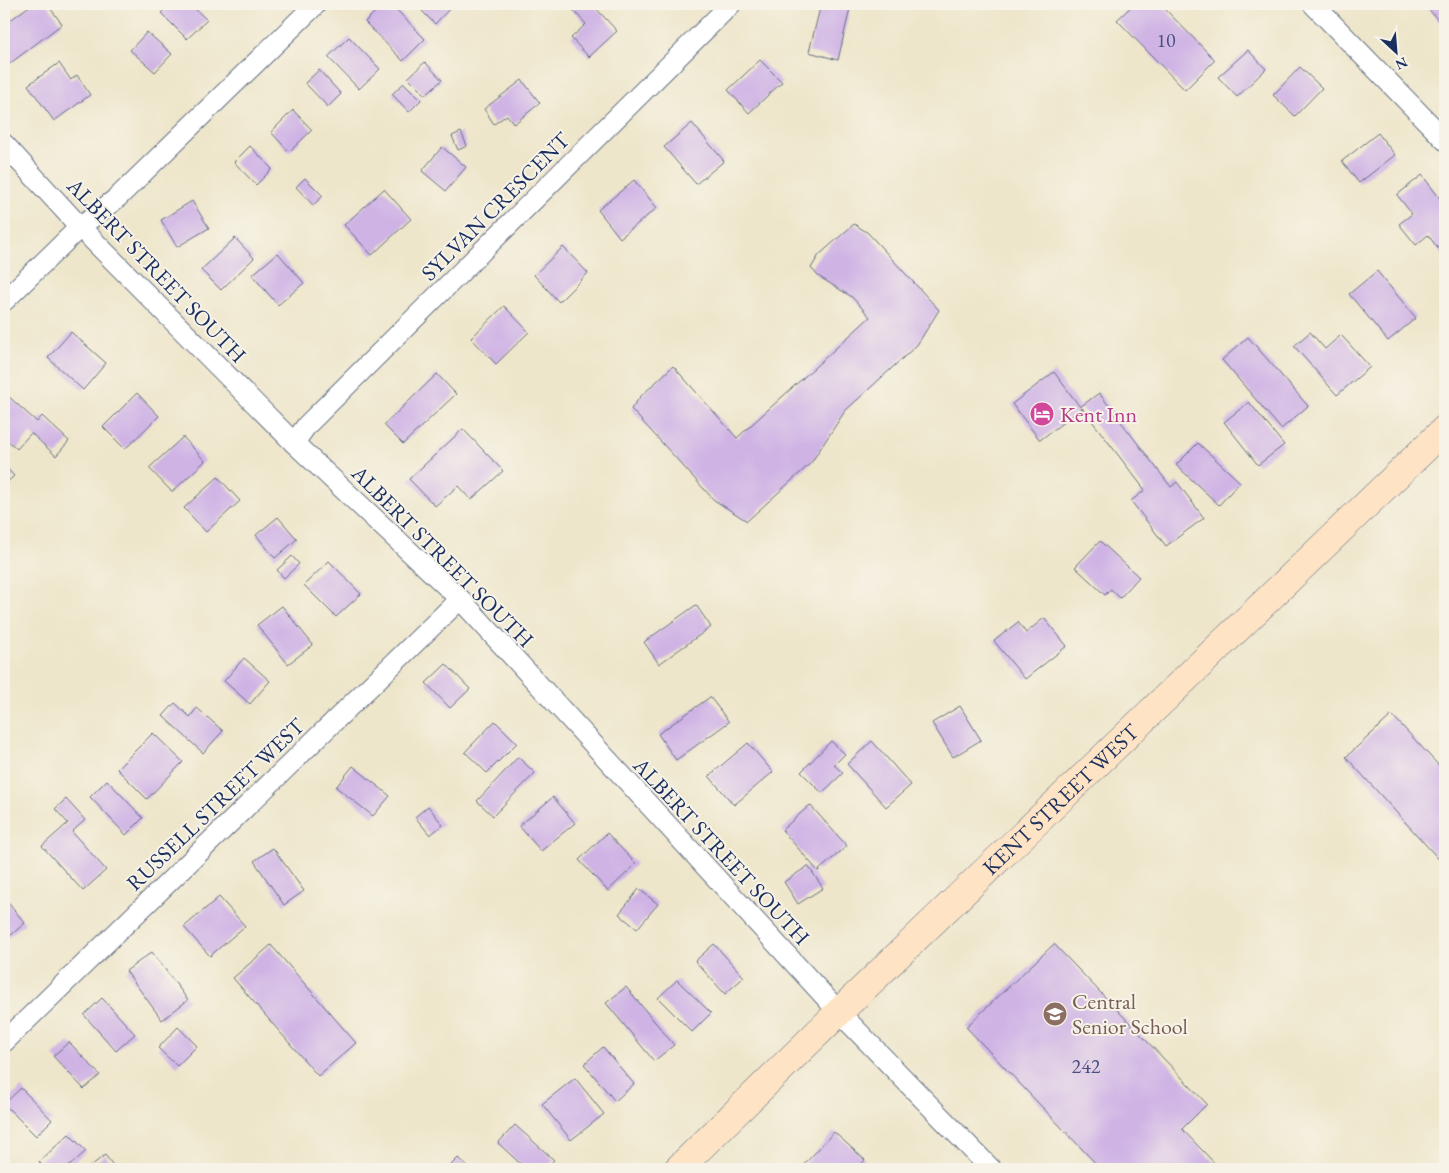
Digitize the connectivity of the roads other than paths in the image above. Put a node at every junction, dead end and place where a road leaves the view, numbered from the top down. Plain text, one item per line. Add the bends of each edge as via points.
1 (316, 4) edge
2 (731, 4) edge
3 (1313, 4) edge
4 (1445, 140) edge
5 (4, 144) edge
6 (80, 227) junction
7 (4, 301) edge
8 (1445, 429) edge
9 (294, 443) junction
10 (460, 599) junction
11 (839, 1012) junction
12 (4, 1042) edge
13 (678, 1169) edge
14 (991, 1169) edge

1 - 6 street via 116,198
2 - 9 street, SYLVAN CRESCENT via 307,425
3 - 4 street
5 - 6 street, ALBERT STREET SOUTH
6 - 7 street
6 - 9 street, ALBERT STREET SOUTH
8 - 11 main road, KENT STREET WEST
9 - 10 street, ALBERT STREET SOUTH
10 - 11 street, ALBERT STREET SOUTH
10 - 12 street, RUSSELL STREET WEST
11 - 13 main road, KENT STREET WEST
11 - 14 street, ALBERT STREET SOUTH

